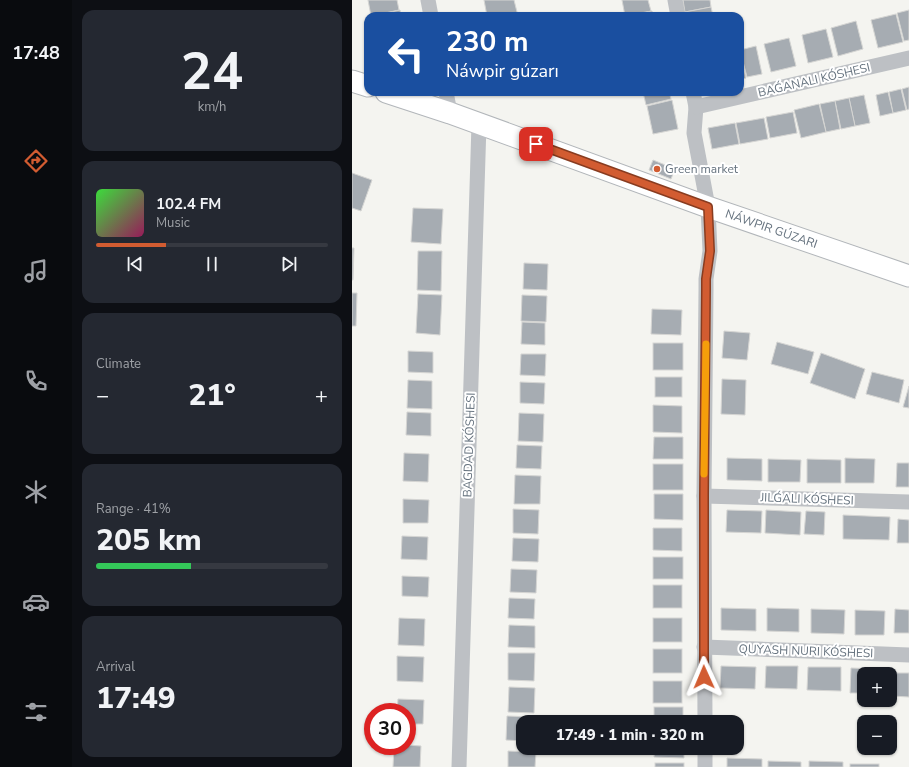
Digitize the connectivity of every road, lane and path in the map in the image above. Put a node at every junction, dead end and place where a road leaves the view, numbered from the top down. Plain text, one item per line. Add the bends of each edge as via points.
1 (428, 0) edge
2 (675, 0) edge
3 (430, 12) edge
4 (677, 12) edge
5 (909, 58) edge
6 (352, 81) edge
7 (364, 85) edge
8 (398, 96) edge
9 (447, 96) edge
10 (694, 96) edge
11 (744, 96) edge
12 (744, 96) edge
13 (696, 107) junction
14 (450, 113) junction
15 (479, 124) junction
16 (708, 207) junction
17 (909, 276) edge
18 (704, 496) junction
19 (909, 502) edge
20 (704, 647) junction
21 (909, 655) edge
22 (704, 715) edge
23 (705, 755) edge
24 (458, 767) edge
25 (705, 767) edge

1 - 3 street
2 - 4 street
5 - 12 street
6 - 7 street
8 - 14 street
9 - 14 street
10 - 13 street
11 - 13 street
13 - 16 street via 694,132
14 - 15 street
15 - 16 street
15 - 24 street, BAGDAD KÓSHESI
16 - 17 street
16 - 18 street via 710,251 706,279
18 - 19 street
18 - 20 street
20 - 21 street
20 - 22 street
23 - 25 street

